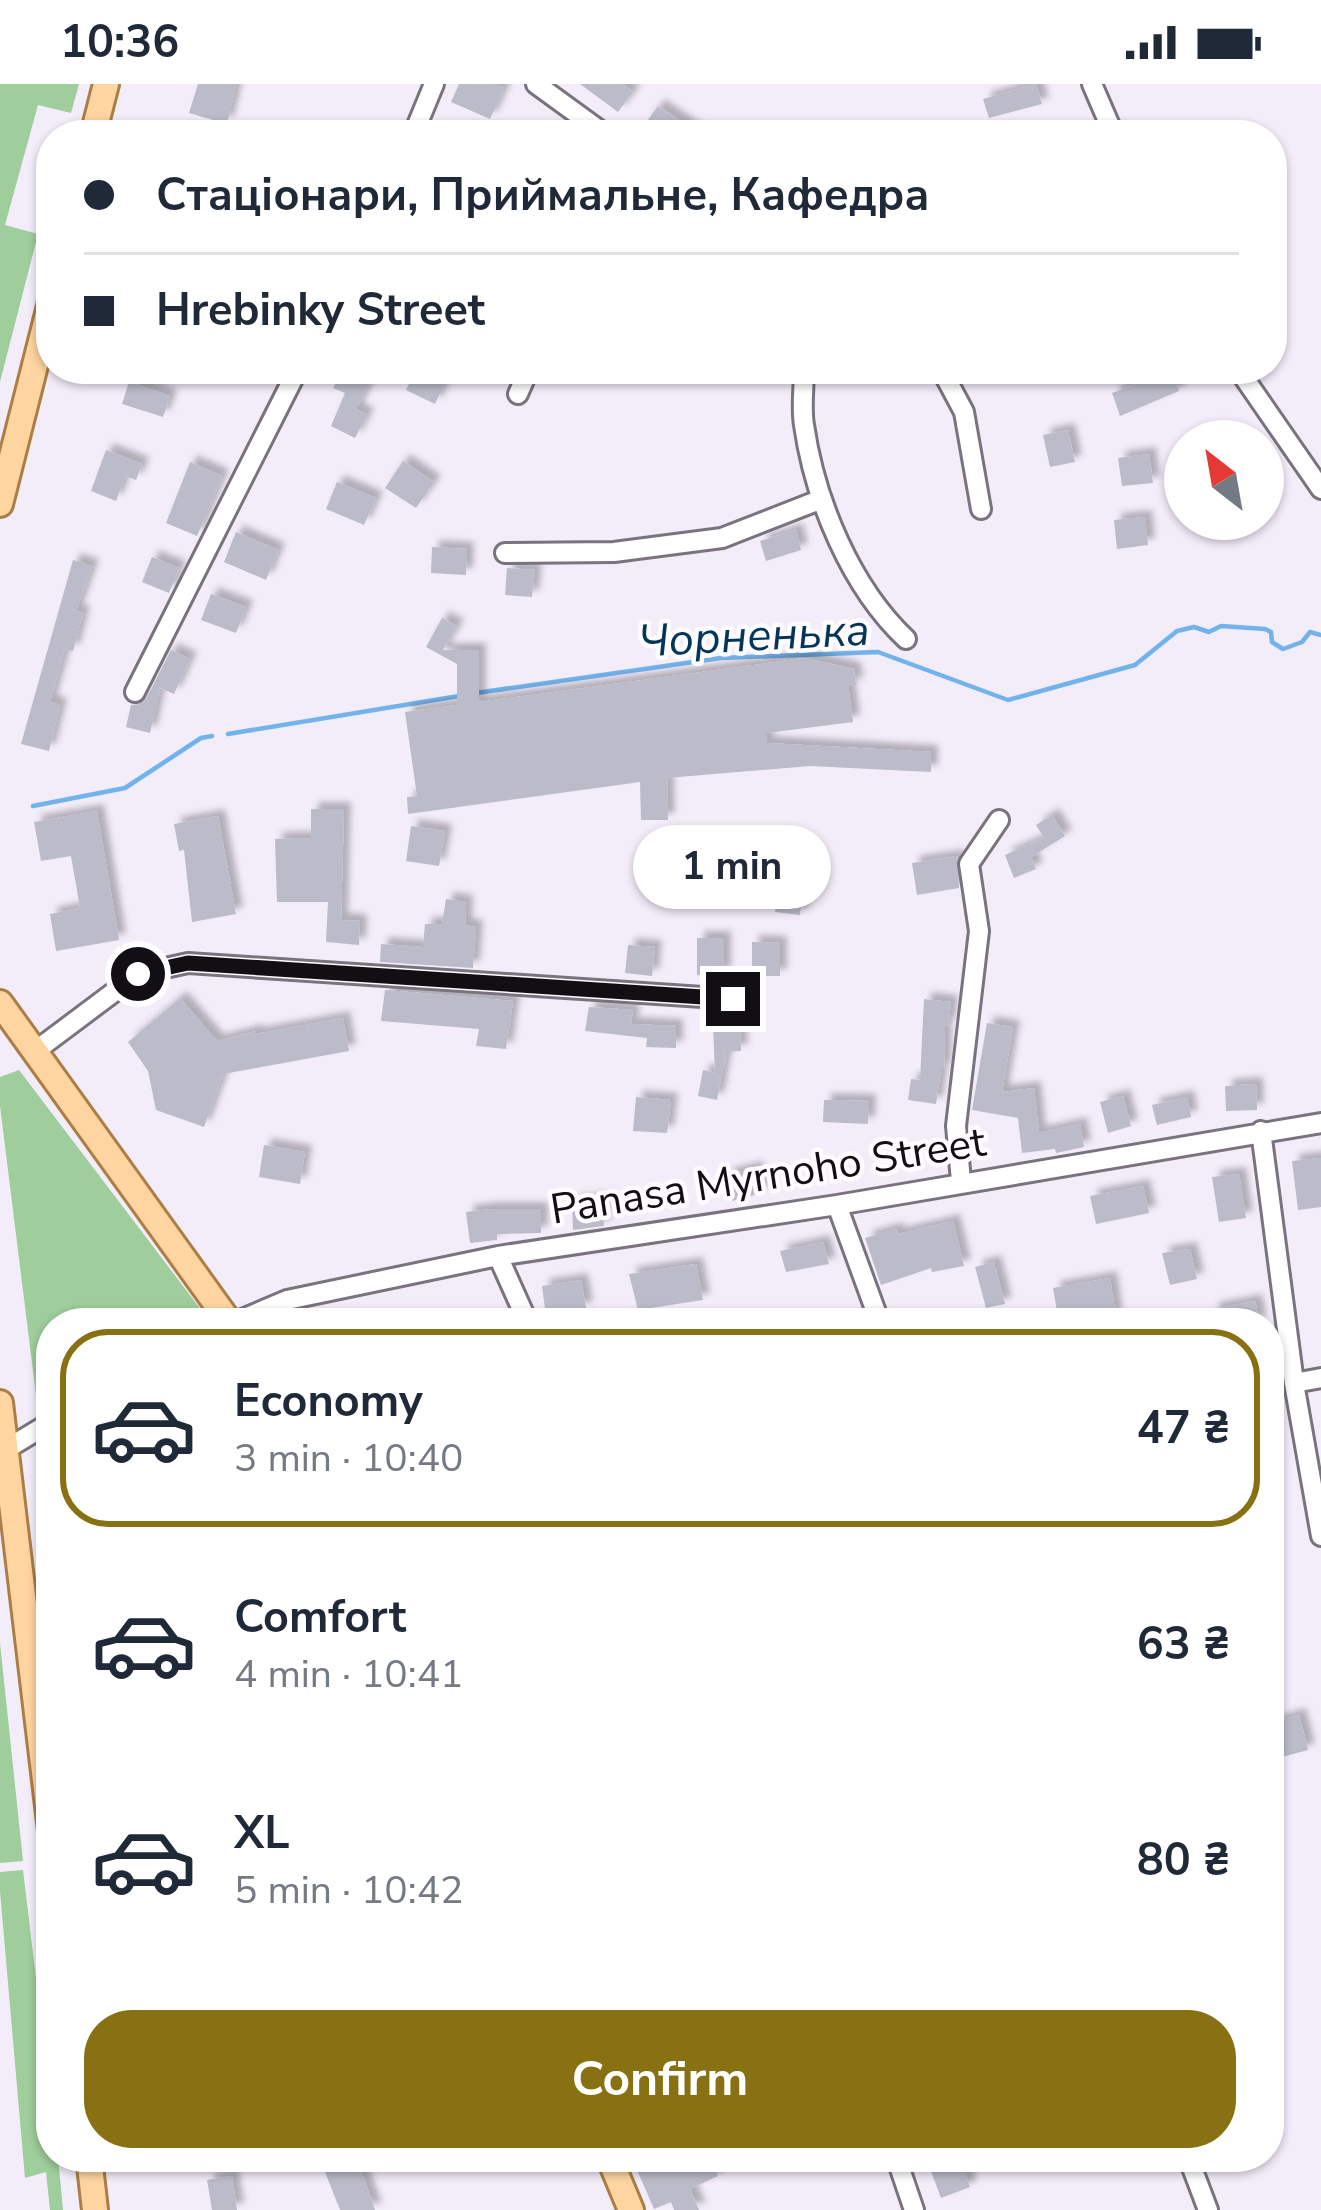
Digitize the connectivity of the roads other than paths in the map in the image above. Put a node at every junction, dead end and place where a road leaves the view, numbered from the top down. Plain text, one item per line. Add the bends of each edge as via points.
1 (106, 84) edge
2 (434, 84) edge
3 (536, 84) edge
4 (1092, 84) edge
5 (97, 120) edge
6 (419, 120) edge
7 (585, 120) edge
8 (1108, 120) edge
9 (36, 361) edge
10 (290, 384) edge
11 (522, 384) edge
12 (804, 384) edge
13 (948, 384) edge
14 (1248, 384) edge
15 (518, 394) dead end
16 (1321, 488) edge
17 (822, 500) junction
18 (0, 504) edge
19 (982, 509) dead end
20 (505, 553) dead end
21 (906, 639) dead end
22 (135, 692) dead end
23 (999, 820) dead end
24 (733, 999) dead end
25 (0, 1003) edge
26 (34, 1052) junction
27 (1321, 1123) edge
28 (1261, 1131) junction
29 (961, 1181) junction
30 (837, 1204) junction
31 (498, 1256) junction
32 (220, 1308) edge
33 (268, 1308) edge
34 (521, 1308) edge
35 (875, 1308) edge
36 (1321, 1378) edge
37 (1294, 1383) junction
38 (0, 1403) edge
39 (36, 1431) edge
40 (3, 1451) edge
41 (1321, 1536) edge
42 (36, 1712) edge
43 (91, 2172) edge
44 (615, 2172) edge
45 (901, 2172) edge
46 (1194, 2172) edge
47 (95, 2210) edge
48 (631, 2210) edge
49 (914, 2210) edge
50 (1208, 2210) edge

1 - 5 main road
2 - 6 street
3 - 7 street
4 - 8 street
9 - 18 main road
10 - 22 street
11 - 15 street
12 - 17 street via 803,423
13 - 19 street via 964,412
14 - 16 street
17 - 20 street via 722,538 614,552
17 - 21 street via 879,613
23 - 29 street via 969,864 979,931 956,1126
24 - 26 street via 188,963 138,974
25 - 26 main road
26 - 32 main road
27 - 28 street, Panasa Myrnoho Street
28 - 29 street, Panasa Myrnoho Street
28 - 37 street
29 - 30 street, Panasa Myrnoho Street
30 - 31 street, Panasa Myrnoho Street
30 - 35 street
31 - 33 street, Panasa Myrnoho Street
31 - 34 street
36 - 37 street
37 - 41 street
38 - 40 main road
39 - 40 street
40 - 42 main road
43 - 47 main road
44 - 48 main road
45 - 49 street
46 - 50 street

